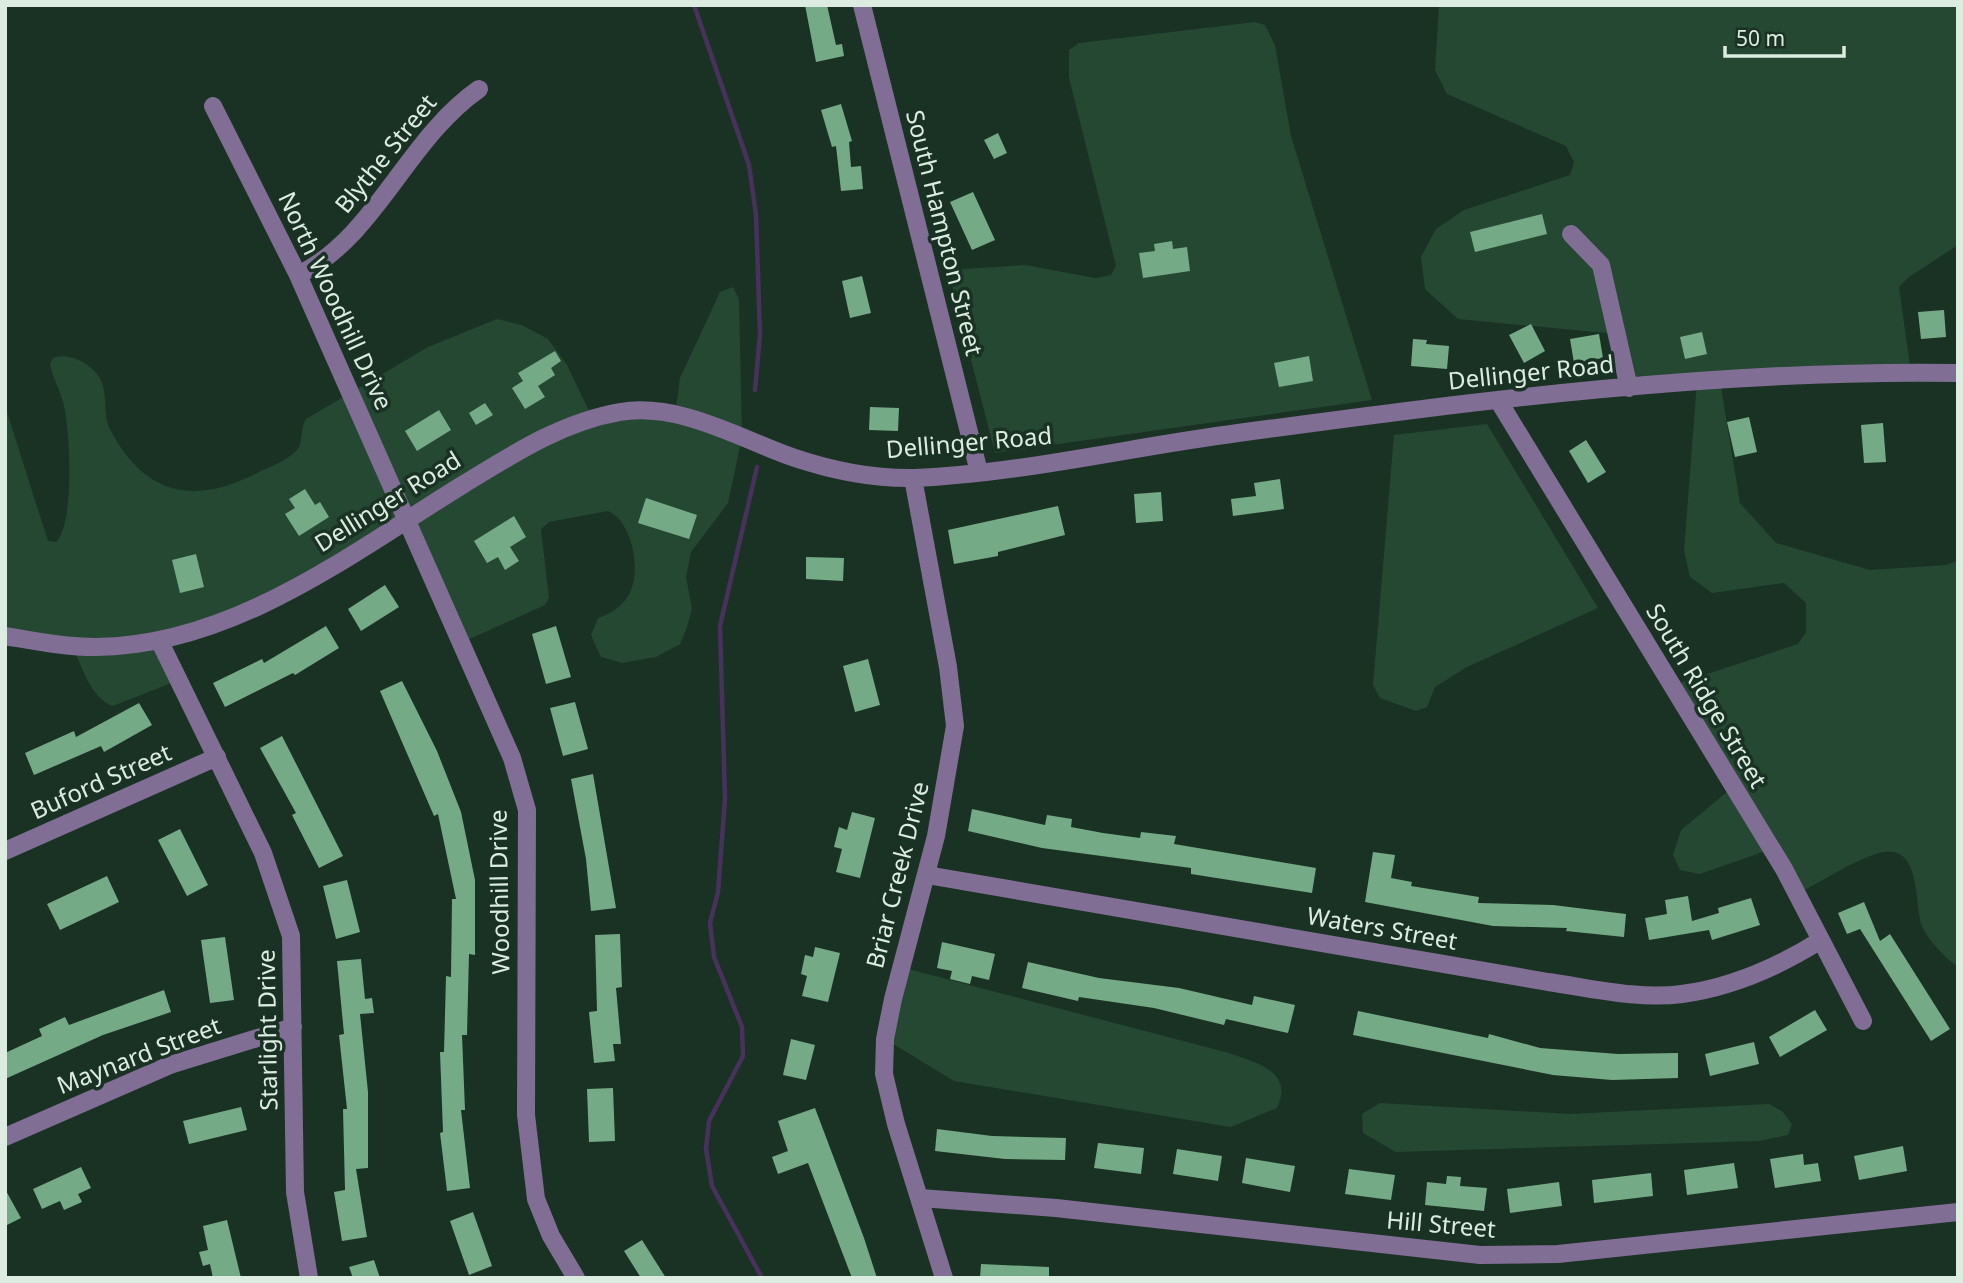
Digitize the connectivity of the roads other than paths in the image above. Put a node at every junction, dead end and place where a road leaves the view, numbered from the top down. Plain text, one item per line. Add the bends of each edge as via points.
1 (862, 5) edge
2 (479, 89) dead end
3 (214, 106) dead end
4 (1571, 234) dead end
5 (298, 275) junction
6 (1958, 373) edge
7 (1629, 388) junction
8 (1498, 400) junction
9 (979, 472) junction
10 (913, 478) junction
11 (408, 519) junction
12 (5, 636) edge
13 (159, 640) junction
14 (217, 757) junction
15 (5, 851) edge
16 (927, 875) junction
17 (1821, 940) junction
18 (1863, 1021) dead end
19 (293, 1027) junction
20 (5, 1137) edge
21 (920, 1198) junction
22 (1958, 1213) edge
23 (309, 1278) edge
24 (576, 1278) edge
25 (944, 1278) edge

1 - 9 street, South Hampton Street
2 - 5 street, Blythe Street via 436,125 367,218 337,250
3 - 5 street, North Woodhill Drive
4 - 7 street via 1601,265
5 - 11 street, North Woodhill Drive
6 - 7 street, Dellinger Road via 1829,375
7 - 8 street, Dellinger Road
8 - 9 street, Dellinger Road via 1232,433
8 - 17 street, South Ridge Street via 1784,869
9 - 10 street, Dellinger Road
10 - 11 street, Dellinger Road via 843,472 720,428 663,412 629,411 592,417 529,445
10 - 16 street, Briar Creek Drive via 955,726
11 - 13 street, Dellinger Road via 300,585 241,614
11 - 24 street, Woodhill Drive via 512,758 527,810 526,1115 536,1199
12 - 13 street, Dellinger Road via 91,647
13 - 14 street, Starlight Drive
14 - 15 street, Buford Street
14 - 19 street, Starlight Drive via 263,853 291,936
16 - 17 street, Waters Street via 1625,992 1680,994 1737,981 1760,974
16 - 21 street, Briar Creek Drive via 893,999 884,1074
17 - 18 street, South Ridge Street
19 - 20 street, Maynard Street via 170,1065
19 - 23 street, Starlight Drive via 295,1192
21 - 22 street, Hill Street via 1056,1208 1480,1255 1558,1254
21 - 25 street, Briar Creek Drive

